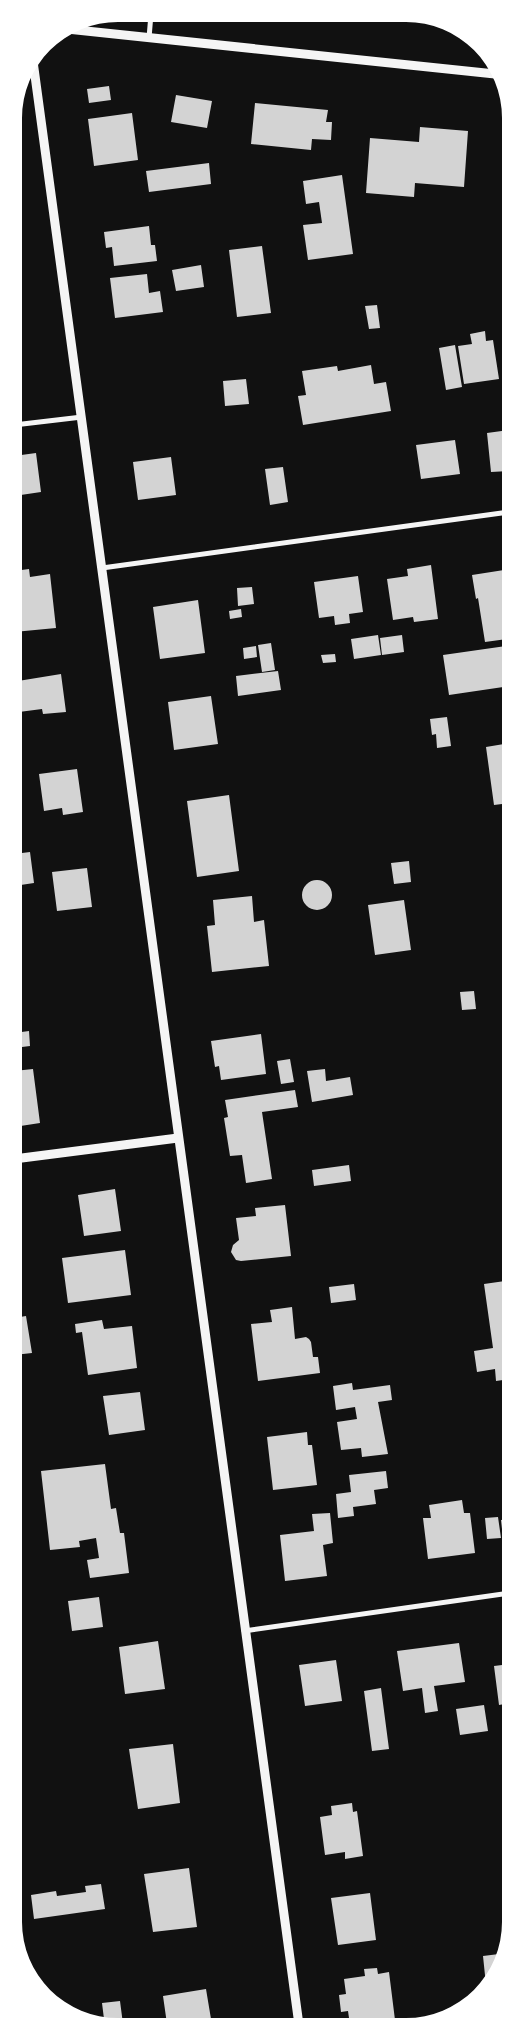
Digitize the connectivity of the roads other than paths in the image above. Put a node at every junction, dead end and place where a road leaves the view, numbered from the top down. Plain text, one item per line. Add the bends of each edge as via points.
1 (150, 23) edge
2 (81, 30) edge
3 (149, 38) junction
4 (34, 71) edge
5 (491, 74) edge
6 (82, 417) junction
7 (23, 424) edge
8 (502, 513) edge
9 (102, 568) junction
10 (178, 1138) junction
11 (22, 1158) edge
12 (501, 1594) edge
13 (244, 1631) junction
14 (298, 2018) edge

1 - 3 street
2 - 3 street
3 - 5 street
4 - 6 street
6 - 7 street
6 - 9 street
8 - 9 street
9 - 10 street
10 - 11 street
10 - 13 street
12 - 13 street
13 - 14 street

